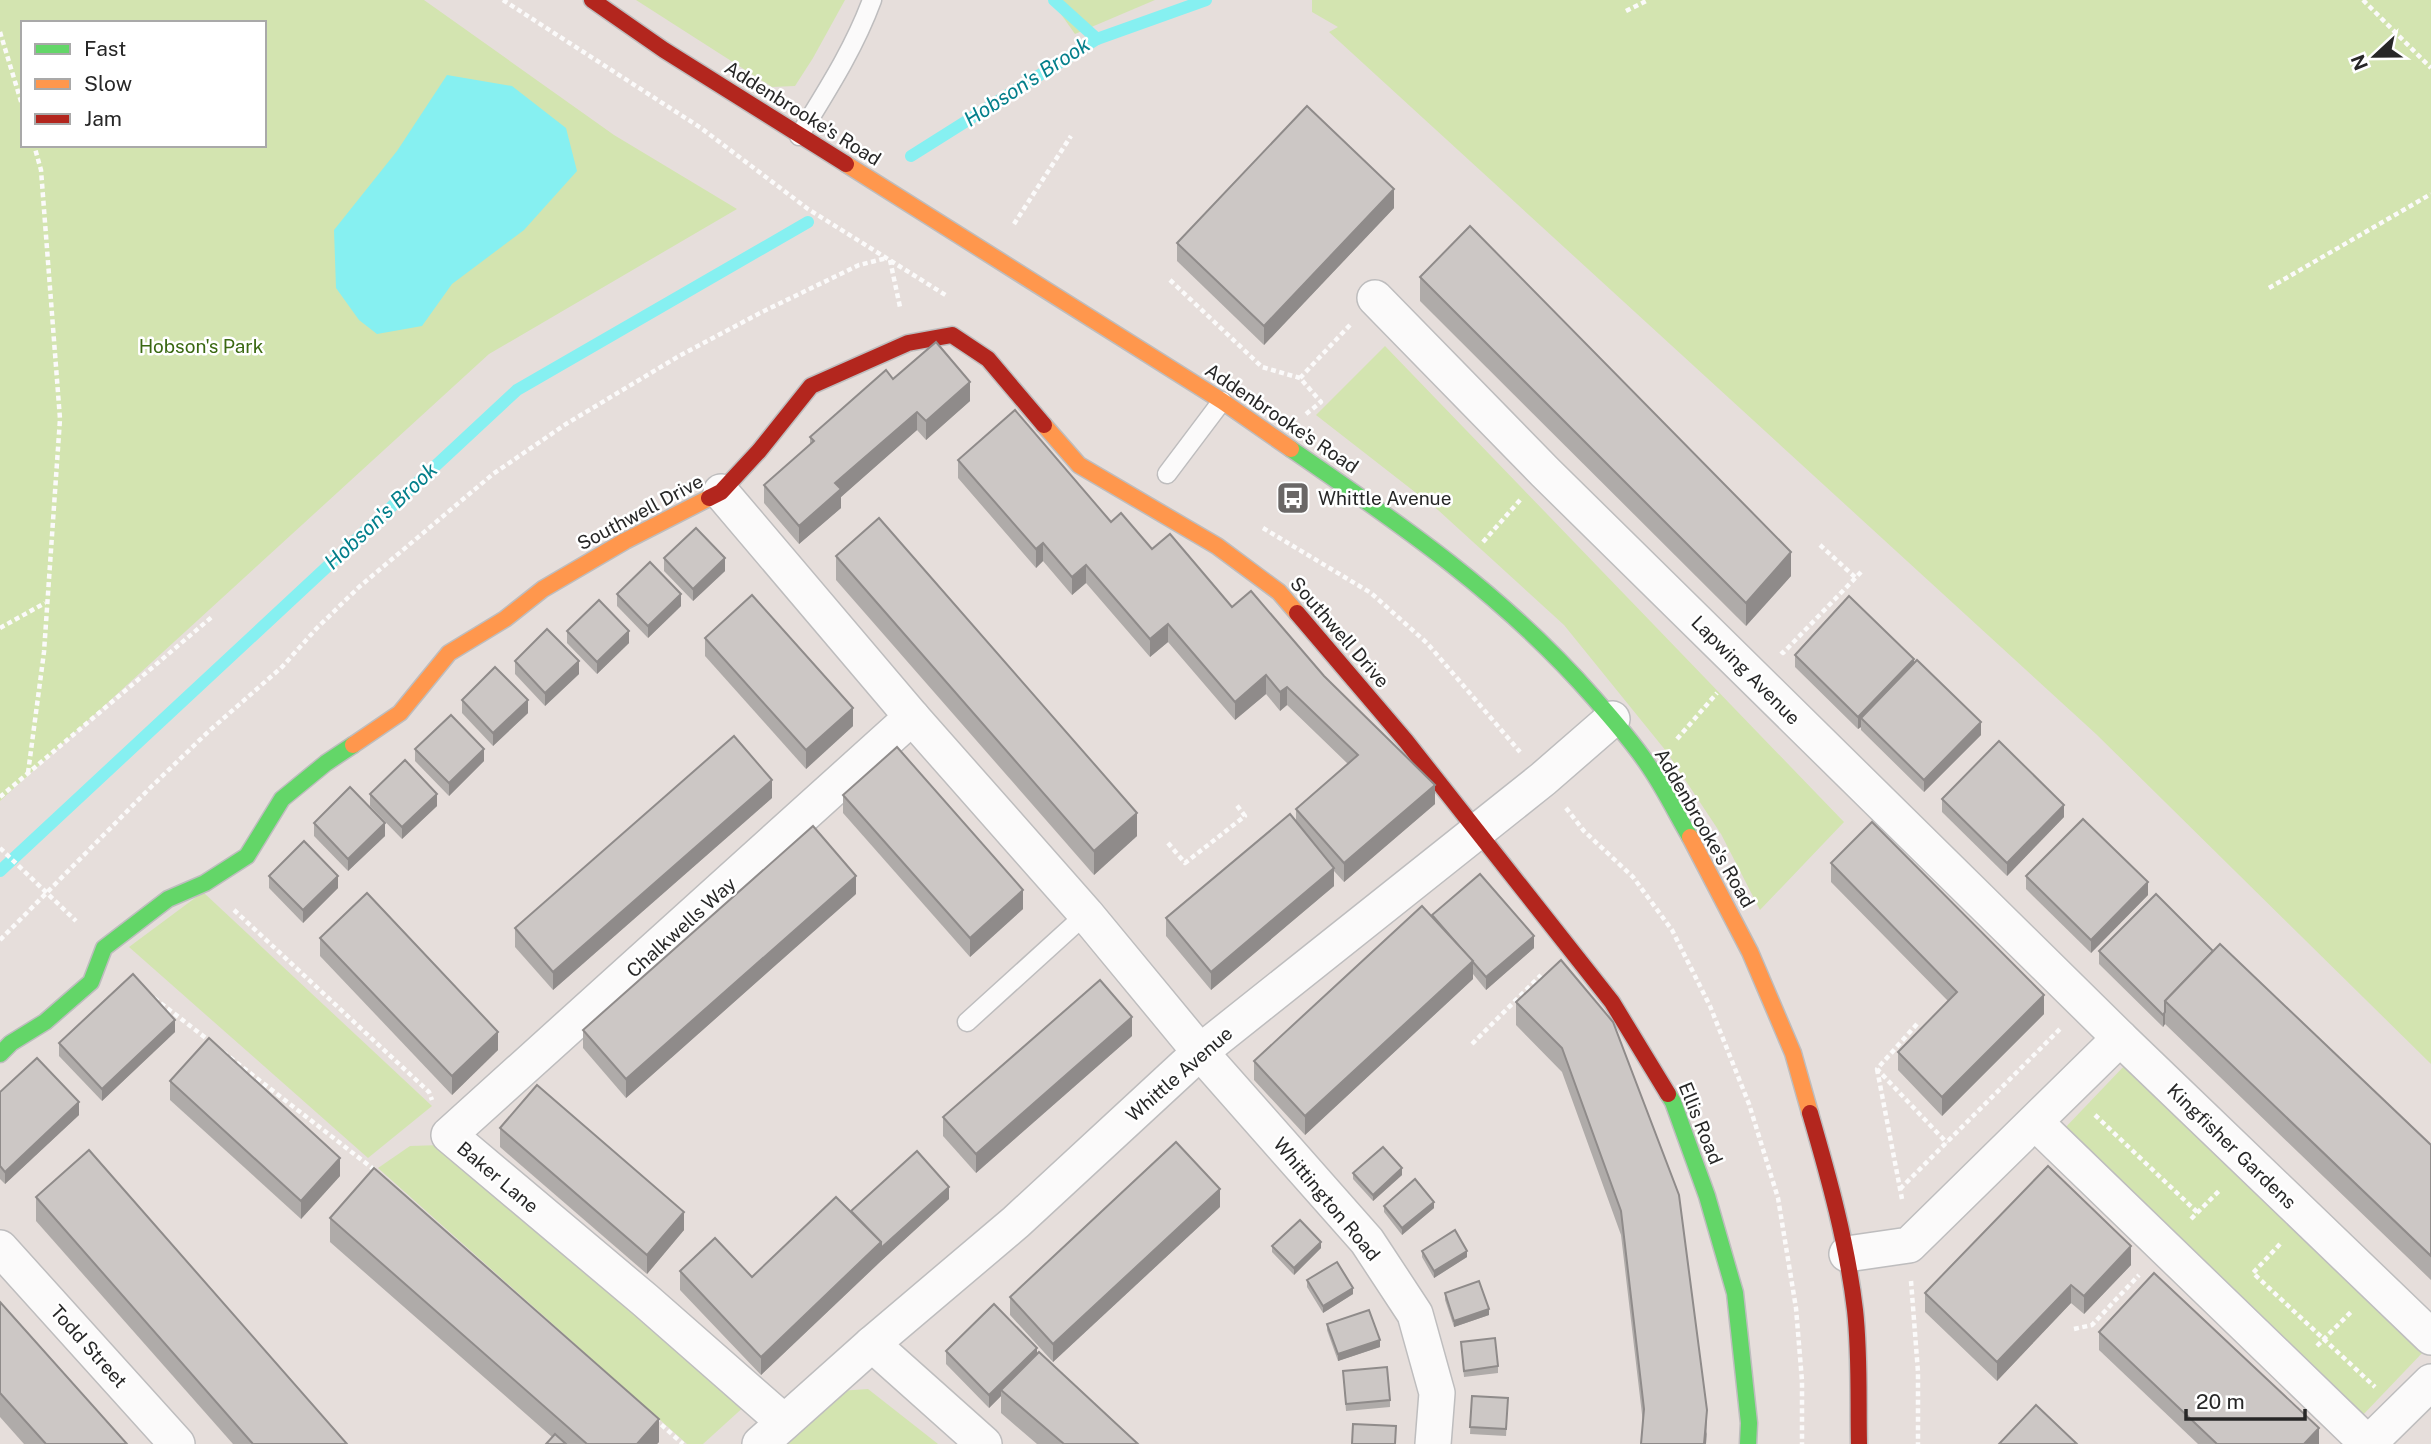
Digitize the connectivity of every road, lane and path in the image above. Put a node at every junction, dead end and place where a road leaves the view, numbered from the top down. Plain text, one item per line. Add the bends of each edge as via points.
1 (592, 0) edge
2 (872, 0) edge
3 (1648, 0) edge
4 (2362, 0) edge
5 (1626, 10) dead end
6 (0, 32) edge
7 (2431, 68) edge
8 (21, 101) edge
9 (799, 136) junction
10 (1071, 136) dead end
11 (35, 147) edge
12 (2431, 194) edge
13 (887, 258) dead end
14 (993, 258) junction
15 (1170, 280) dead end
16 (2269, 288) dead end
17 (1375, 298) joint
18 (1300, 379) junction
19 (1222, 401) junction
20 (1276, 439) junction
21 (1545, 472) junction
22 (1167, 474) dead end
23 (721, 492) junction
24 (1821, 545) dead end
25 (1459, 570) junction
26 (1861, 572) dead end
27 (1856, 578) junction
28 (46, 603) junction
29 (213, 616) dead end
30 (0, 628) edge
31 (1741, 665) junction
32 (912, 717) junction
33 (1612, 719) junction
34 (1650, 768) junction
35 (28, 773) junction
36 (0, 797) edge
37 (1235, 803) dead end
38 (1476, 832) junction
39 (1168, 843) dead end
40 (0, 848) edge
41 (205, 883) junction
42 (47, 892) junction
43 (1086, 915) junction
44 (0, 940) edge
45 (1569, 947) junction
46 (102, 952) junction
47 (2086, 1004) junction
48 (967, 1022) dead end
49 (1917, 1024) dead end
50 (2120, 1038) junction
51 (1472, 1044) dead end
52 (1200, 1052) junction
53 (0, 1054) edge
54 (1877, 1069) junction
55 (2068, 1090) junction
56 (2036, 1123) junction
57 (449, 1135) junction
58 (1947, 1143) junction
59 (379, 1174) edge
60 (1900, 1189) junction
61 (2197, 1212) dead end
62 (2280, 1244) dead end
63 (1909, 1245) junction
64 (0, 1248) edge
65 (1847, 1254) junction
66 (2352, 1311) dead end
67 (2431, 1337) edge
68 (2324, 1339) junction
69 (872, 1344) junction
70 (2292, 1371) junction
71 (2431, 1382) edge
72 (2401, 1412) junction
73 (653, 1417) edge
74 (772, 1433) edge
75 (177, 1444) edge
76 (683, 1444) edge
77 (984, 1444) edge
78 (1433, 1444) edge
79 (1748, 1444) edge
80 (1859, 1444) edge
81 (1918, 1444) edge
82 (2368, 1444) edge

1 - 9 street, Addenbrooke's Road
2 - 9 lane via 838,72
3 - 5 path
4 - 7 path
6 - 8 path
9 - 14 street, Addenbrooke's Road
10 - 14 path
11 - 28 path via 41,170 60,419
12 - 16 path
13 - 42 path via 859,265 679,356 493,474 359,587
14 - 19 street, Addenbrooke's Road
15 - 18 path via 1262,367
17 - 18 path
17 - 21 street, Lapwing Avenue
18 - 20 path via 1321,402
19 - 20 street, Addenbrooke's Road
19 - 22 lane
20 - 25 street, Addenbrooke's Road via 1405,527
21 - 25 path
21 - 31 street, Lapwing Avenue
23 - 32 street
23 - 38 street, Southwell Drive via 811,386 908,343 952,335 988,359 1079,465 1217,546 1279,592 1406,741
23 - 41 street, Southwell Drive via 543,589 449,653 400,713 282,799 247,856
24 - 27 path
25 - 33 street, Addenbrooke's Road via 1563,663
26 - 27 path
27 - 31 path via 1783,653 1767,639
28 - 30 path
28 - 35 path
29 - 35 path
31 - 34 path
31 - 47 street, Lapwing Avenue
32 - 43 street
32 - 57 street, Chalkwells Way
33 - 34 street, Addenbrooke's Road
33 - 38 street, Whittle Avenue
34 - 65 street, Addenbrooke's Road via 1744,940 1793,1053
35 - 36 path
37 - 39 path via 1245,816 1185,863
38 - 45 street, Ellis Road
38 - 52 street, Whittle Avenue
40 - 42 path
41 - 46 street, Southwell Drive via 168,899
41 - 57 path, Baker Lane via 429,1092
42 - 44 path
42 - 46 path
43 - 48 lane
43 - 52 street
45 - 51 path
45 - 79 street, Ellis Road via 1619,1013 1673,1102 1686,1137 1735,1293
46 - 53 street, Southwell Drive via 91,982
46 - 59 path
47 - 50 street, Lapwing Avenue
47 - 58 path
49 - 54 path
50 - 55 street
50 - 67 street, Kingfisher Gardens
52 - 69 street, Whittle Avenue via 1016,1222
52 - 78 street, Whittington Road via 1367,1241 1415,1314 1437,1393
54 - 58 path
54 - 60 path
55 - 56 street
55 - 61 path
56 - 63 street
56 - 70 street
57 - 74 street, Baker Lane via 645,1300
58 - 60 path
60 - 63 path
62 - 68 path via 2253,1273
63 - 65 street
63 - 81 path
64 - 75 street, Todd Street
65 - 80 street, Addenbrooke's Road via 1855,1314
66 - 68 path
68 - 70 path
68 - 72 path
69 - 74 street, Whittle Avenue
69 - 77 street
70 - 82 street
71 - 72 street
72 - 82 street
73 - 76 path

